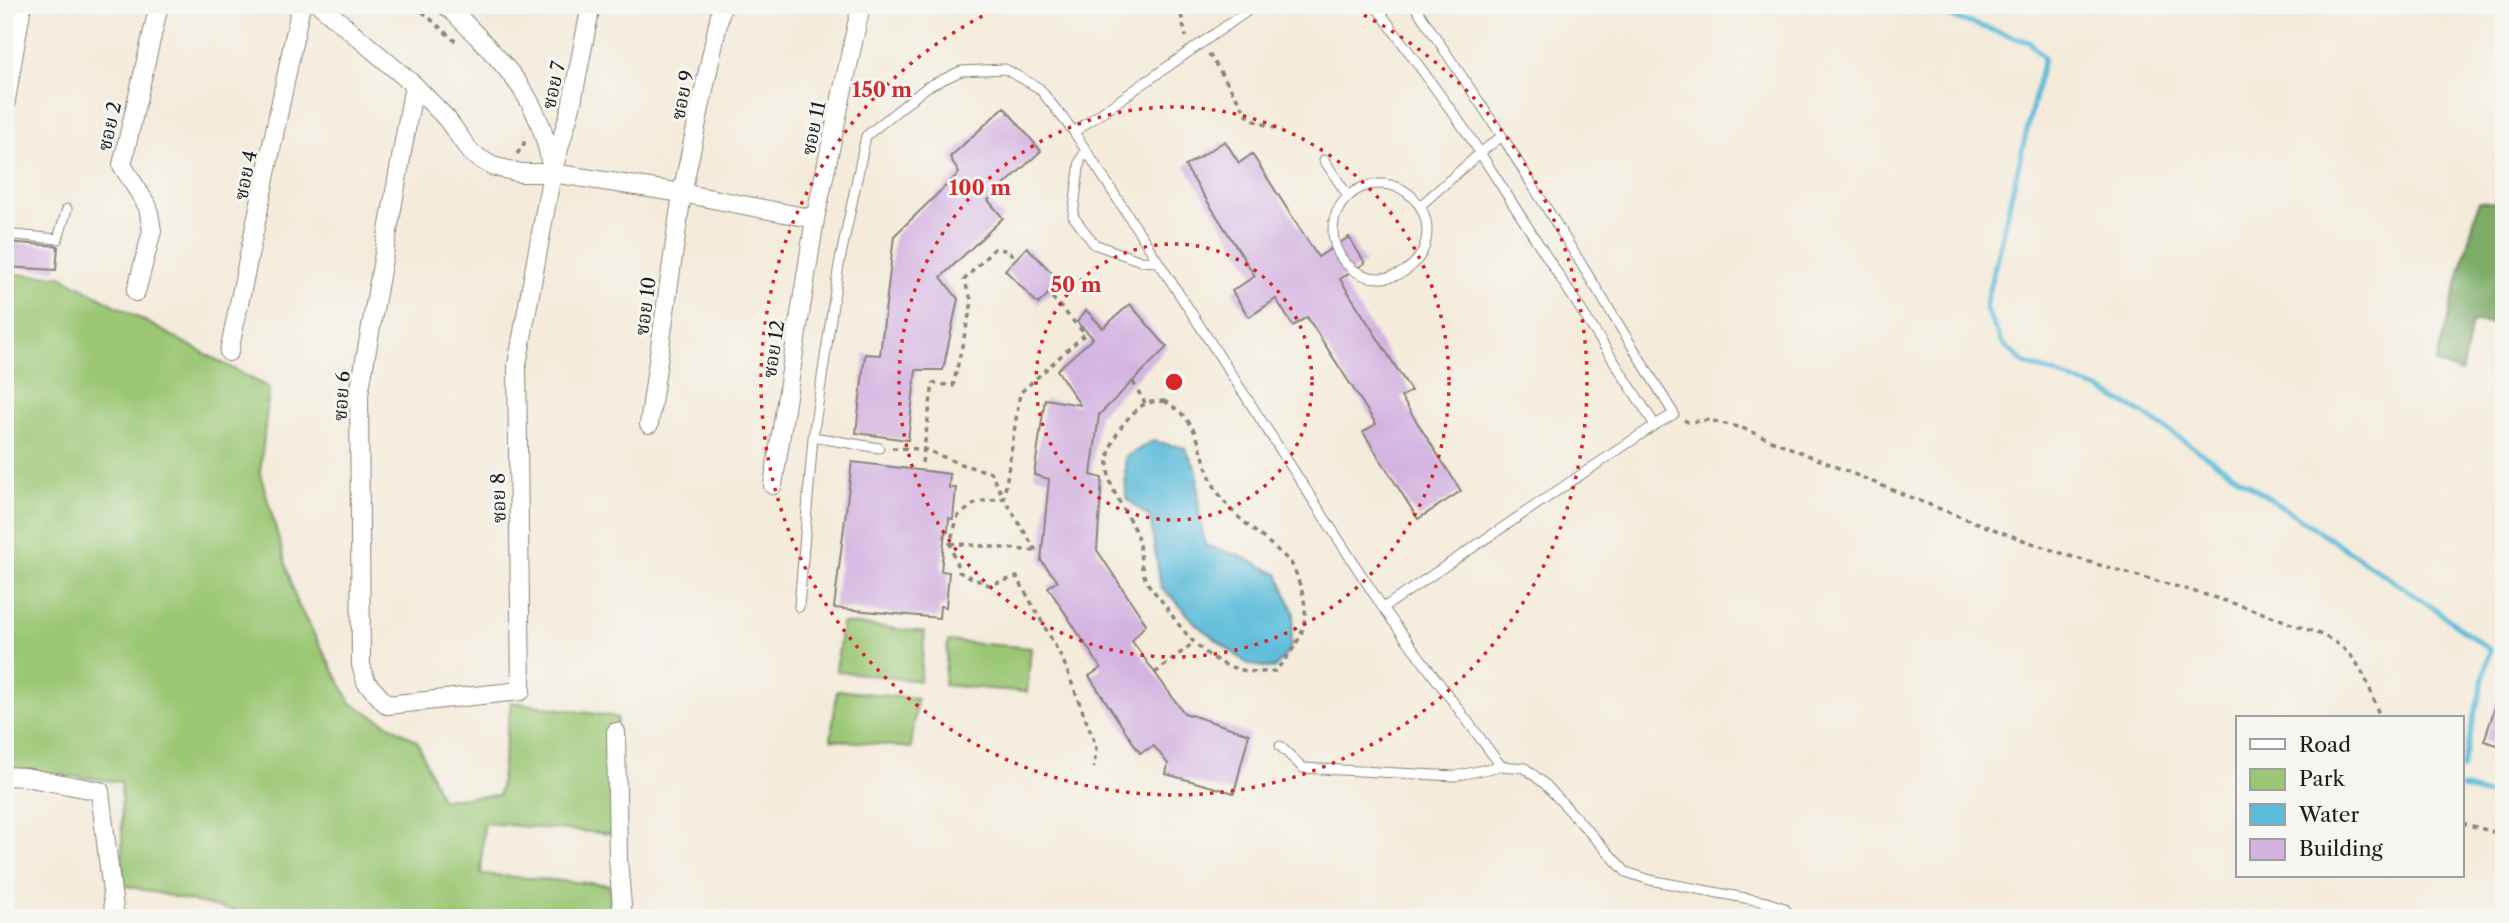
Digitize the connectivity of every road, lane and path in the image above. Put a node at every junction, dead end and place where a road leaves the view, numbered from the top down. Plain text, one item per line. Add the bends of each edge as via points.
1 (22, 5) edge
2 (159, 5) edge
3 (301, 5) edge
4 (320, 5) edge
5 (415, 5) edge
6 (592, 5) edge
7 (722, 5) edge
8 (861, 5) edge
9 (1179, 5) edge
10 (1256, 5) edge
11 (1375, 5) edge
12 (1414, 5) edge
13 (449, 7) edge
14 (1198, 46) junction
15 (462, 48) dead end
16 (414, 85) junction
17 (5, 106) edge
18 (523, 127) dead end
19 (1282, 131) dead end
20 (1074, 132) junction
21 (1502, 136) junction
22 (1086, 150) junction
23 (1480, 153) junction
24 (509, 155) dead end
25 (1324, 160) dead end
26 (552, 173) junction
27 (682, 193) junction
28 (1348, 196) junction
29 (1420, 206) junction
30 (67, 209) dead end
31 (815, 219) junction
32 (5, 234) edge
33 (1017, 258) dead end
34 (1158, 262) junction
35 (136, 292) dead end
36 (1048, 293) dead end
37 (229, 352) dead end
38 (1133, 382) dead end
39 (1145, 403) junction
40 (1674, 414) junction
41 (649, 424) dead end
42 (1655, 425) junction
43 (813, 438) junction
44 (879, 448) joint
45 (924, 449) junction
46 (922, 463) dead end
47 (773, 485) dead end
48 (1004, 498) junction
49 (950, 543) junction
50 (799, 607) dead end
51 (1382, 608) junction
52 (1193, 643) junction
53 (1155, 673) dead end
54 (387, 705) joint
55 (2379, 716) edge
56 (616, 732) dead end
57 (1280, 746) dead end
58 (1501, 766) junction
59 (1094, 768) dead end
60 (5, 776) edge
61 (2464, 824) edge
62 (2504, 835) edge
63 (115, 918) edge
64 (623, 918) edge
65 (1792, 918) edge

1 - 17 street
2 - 35 street, ซอย 2 via 122,165 148,207 152,231
3 - 37 street, ซอย 4
4 - 16 street
5 - 15 path
6 - 26 street, ซอย 7
7 - 27 street, ซอย 9
8 - 31 street, ซอย 11
9 - 14 path via 1184,35
10 - 14 lane
11 - 23 lane
12 - 21 lane
13 - 26 street via 523,88 547,137
14 - 19 path via 1250,120
14 - 20 lane
16 - 26 street via 471,153 492,166
16 - 54 street, ซอย 6 via 359,394 361,665 366,682
18 - 24 path via 524,144 516,155
20 - 22 lane
20 - 43 lane via 1038,88 1005,69 961,71 927,87 866,136 839,265
21 - 23 lane
21 - 40 lane
22 - 34 lane
22 - 34 lane via 1080,161 1073,216 1094,243 1141,261
23 - 29 lane
23 - 42 lane
25 - 28 lane
26 - 27 street
26 - 54 street, ซอย 8 via 517,365 521,691
27 - 31 street
27 - 41 street, ซอย 10
28 - 29 lane via 1360,188 1387,184 1406,192
28 - 29 lane via 1333,225 1334,241 1340,256 1366,276 1398,275 1422,254 1427,238
30 - 32 lane via 58,239
31 - 47 street, ซอย 12
33 - 45 path via 994,249 964,280 972,302 953,386 933,383
34 - 51 lane
36 - 48 path via 1085,334 1020,393
38 - 39 path
39 - 52 path via 1124,422 1111,448 1108,468 1119,504 1136,532 1145,578
39 - 52 path via 1164,401 1181,410 1197,433 1211,482 1229,509 1292,563 1304,595 1305,620 1296,649 1275,671 1256,674 1230,667
40 - 42 lane
40 - 55 path via 1688,422 1709,420 1742,428 1962,518 2134,576 2213,596 2332,640 2355,658
42 - 51 lane
43 - 44 lane
43 - 50 lane
44 - 45 path
45 - 46 path
45 - 48 path via 990,472
48 - 49 path via 977,502 958,516
48 - 49 path via 1036,551
49 - 59 path via 959,572 989,586 1017,577 1063,660 1097,746
51 - 58 lane
52 - 53 path
56 - 64 street
57 - 58 lane via 1303,768 1455,776
58 - 65 lane via 1525,768 1546,785 1626,872 1766,902 1784,908
60 - 63 street via 100,791
61 - 62 path

